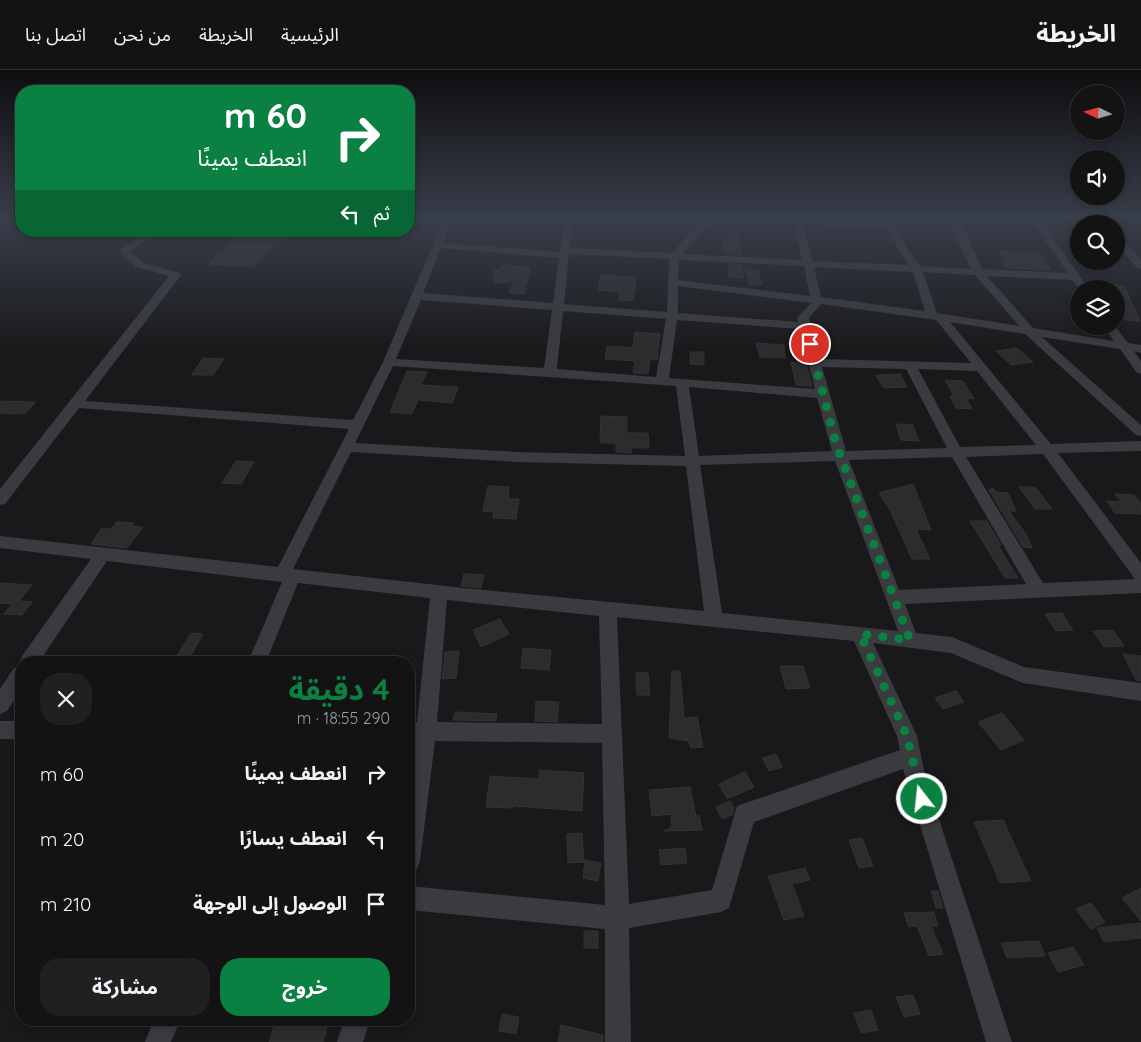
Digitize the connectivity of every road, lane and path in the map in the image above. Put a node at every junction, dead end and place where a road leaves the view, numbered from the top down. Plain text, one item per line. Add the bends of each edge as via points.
1 (136, 261) edge
2 (431, 261) edge
3 (562, 261) edge
4 (674, 261) edge
5 (757, 261) edge
6 (912, 261) edge
7 (973, 261) edge
8 (1065, 261) edge
9 (808, 264) junction
10 (917, 269) junction
11 (978, 272) junction
12 (1076, 277) junction
13 (1078, 280) edge
14 (673, 282) junction
15 (416, 296) junction
16 (817, 300) junction
17 (557, 307) junction
18 (672, 316) junction
19 (936, 316) junction
20 (805, 326) junction
21 (1030, 332) junction
22 (1116, 335) edge
23 (1124, 347) junction
24 (1141, 349) edge
25 (389, 362) junction
26 (815, 363) junction
27 (910, 365) junction
28 (980, 366) junction
29 (1141, 370) edge
30 (550, 372) junction
31 (662, 381) junction
32 (682, 383) junction
33 (823, 394) junction
34 (75, 404) junction
35 (357, 425) junction
36 (1141, 432) edge
37 (1141, 446) edge
38 (346, 447) junction
39 (1048, 449) junction
40 (956, 452) junction
41 (840, 455) junction
42 (693, 460) junction
43 (0, 500) edge
44 (0, 542) edge
45 (102, 556) junction
46 (1141, 575) edge
47 (287, 576) junction
48 (1141, 586) edge
49 (1039, 591) junction
50 (439, 593) junction
51 (894, 597) junction
52 (608, 610) junction
53 (714, 620) junction
54 (860, 634) junction
55 (910, 640) junction
56 (33, 656) edge
57 (259, 656) edge
58 (15, 683) edge
59 (1141, 692) edge
60 (0, 705) edge
61 (0, 730) edge
62 (15, 730) edge
63 (417, 731) edge
64 (612, 734) junction
65 (911, 756) junction
66 (415, 764) edge
67 (415, 899) edge
68 (617, 918) junction
69 (165, 1026) edge
70 (356, 1026) edge
71 (158, 1042) edge
72 (350, 1042) edge
73 (618, 1042) edge
74 (999, 1042) edge

1 - 34 street via 176,275
2 - 15 street
3 - 17 street
4 - 14 street
5 - 9 street
6 - 10 street
7 - 11 street
8 - 12 street
9 - 10 street
9 - 16 street
10 - 11 street
10 - 19 street
11 - 12 street
11 - 21 street
12 - 13 street
14 - 16 street
14 - 18 street
15 - 17 street
15 - 25 street
16 - 19 street
16 - 20 street via 803,318
17 - 18 street
17 - 30 street
18 - 20 street
18 - 31 street
19 - 21 street
19 - 28 street
20 - 26 street
21 - 23 street
21 - 36 street
22 - 23 street
23 - 24 street
23 - 29 street
25 - 30 street
25 - 35 street
26 - 27 street
26 - 33 street
27 - 28 street
27 - 40 street
28 - 39 street
30 - 31 street
31 - 32 street
32 - 33 street
32 - 42 street
33 - 41 street
34 - 35 street
34 - 43 street
35 - 38 street
37 - 39 street
38 - 42 street via 517,457
38 - 47 street
39 - 40 street
39 - 46 street
40 - 41 street
40 - 49 street
41 - 42 street
41 - 51 street
42 - 53 street
44 - 45 street
45 - 47 street
45 - 56 street
47 - 50 street
47 - 57 street
48 - 49 street
49 - 51 street
50 - 52 street
50 - 63 street
51 - 55 street
52 - 53 street
52 - 64 street
53 - 54 street
54 - 55 street
54 - 65 street via 907,736
55 - 59 street via 952,645 1023,675
58 - 60 street
61 - 62 street
63 - 64 street
63 - 66 street
64 - 68 street
65 - 68 street via 745,814 721,900
65 - 74 street
67 - 68 street
68 - 73 street
69 - 71 street
70 - 72 street

